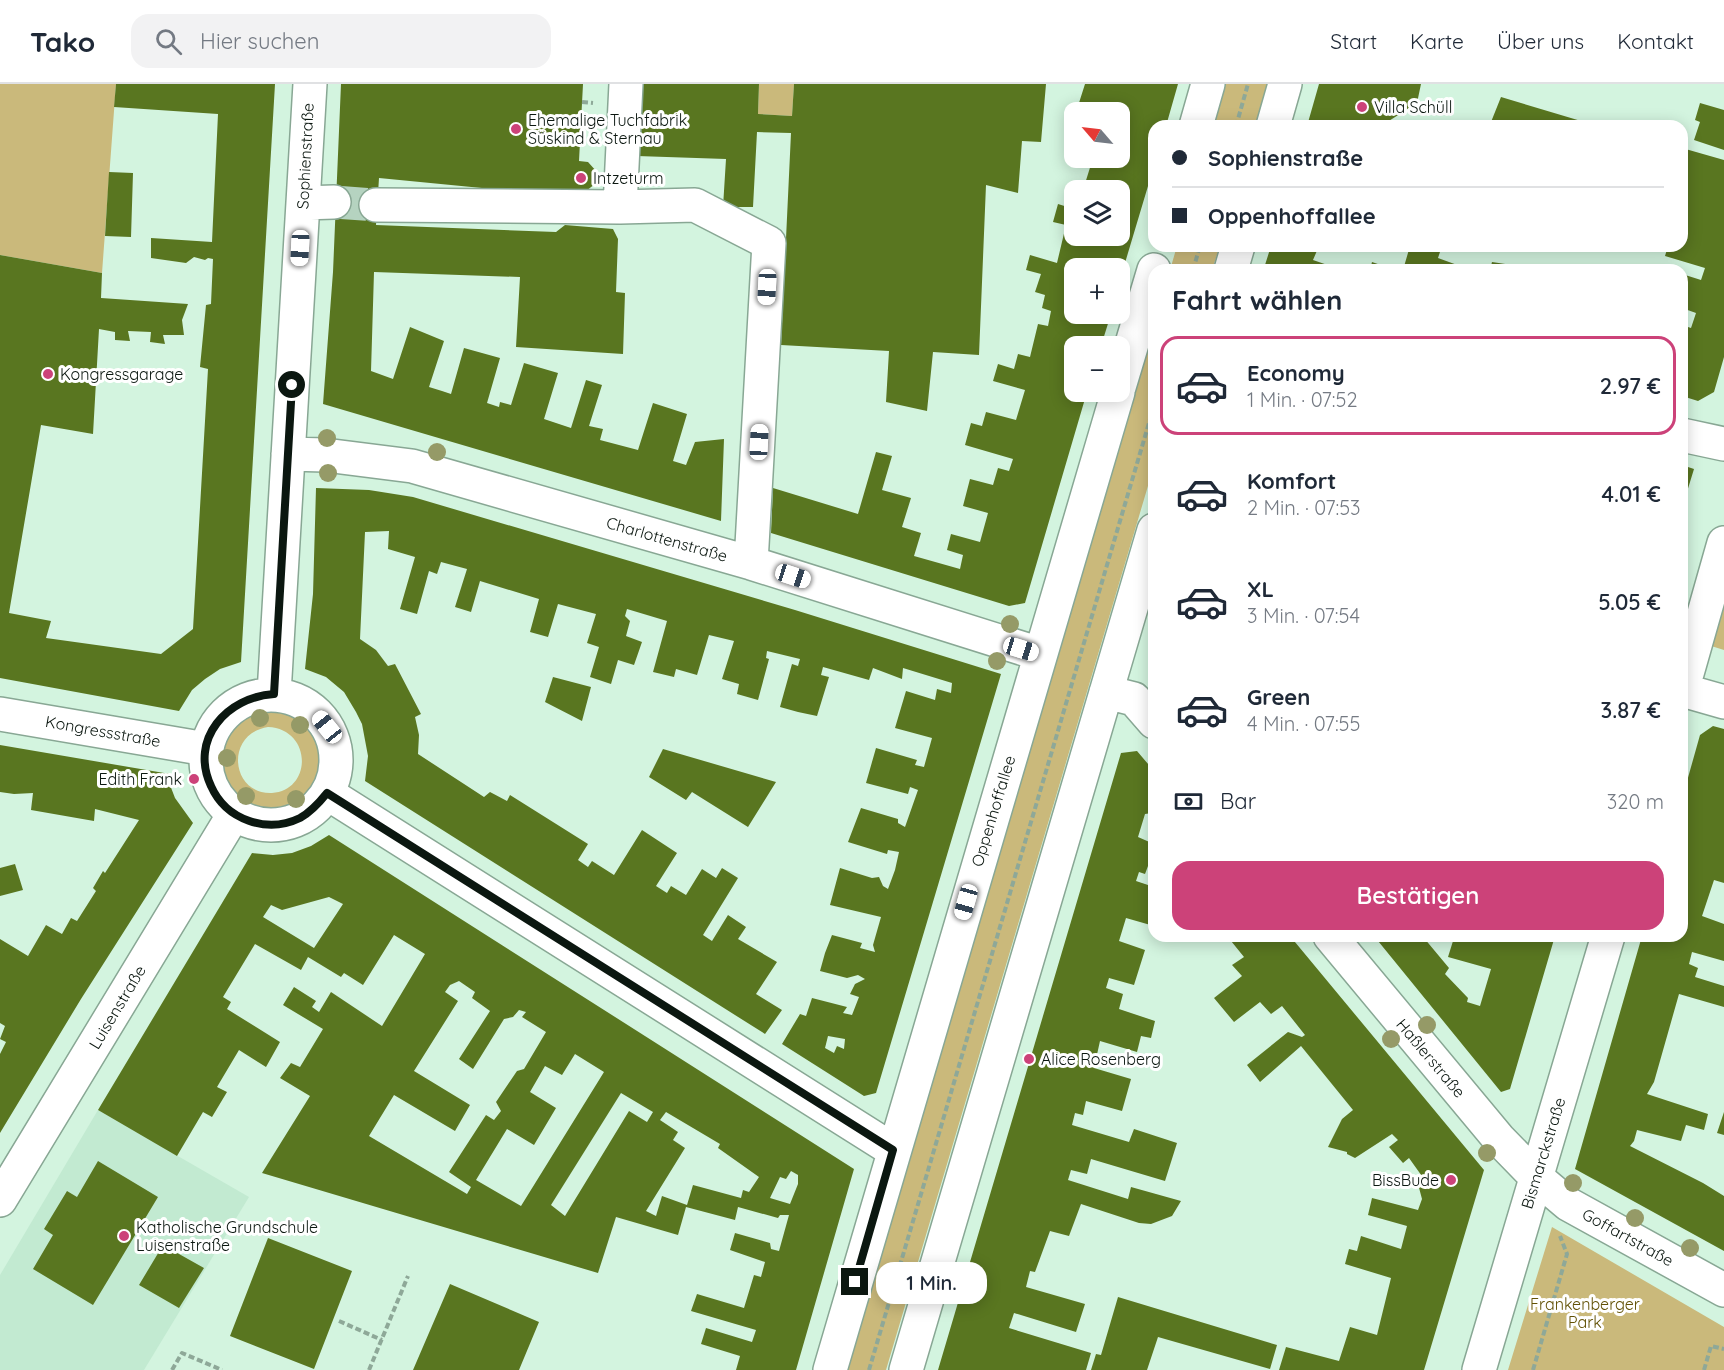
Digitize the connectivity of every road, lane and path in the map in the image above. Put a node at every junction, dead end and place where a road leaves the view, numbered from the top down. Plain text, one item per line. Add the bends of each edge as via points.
1 (309, 84) edge
2 (626, 84) edge
3 (1208, 84) edge
4 (1248, 84) edge
5 (1285, 84) edge
6 (1198, 120) edge
7 (1238, 120) edge
8 (1275, 120) edge
9 (376, 205) tunnel mouth
10 (620, 207) junction
11 (1148, 290) edge
12 (1130, 349) edge
13 (1114, 402) edge
14 (1148, 426) edge
15 (1688, 436) edge
16 (1724, 444) edge
17 (288, 454) junction
18 (1724, 543) edge
19 (1148, 550) edge
20 (751, 563) junction
21 (1053, 612) junction
22 (1089, 624) junction
23 (1123, 634) junction
24 (1040, 654) junction
25 (1688, 670) edge
26 (1106, 692) junction
27 (1688, 693) edge
28 (274, 694) junction
29 (1724, 702) edge
30 (0, 714) edge
31 (1148, 715) edge
32 (206, 749) junction
33 (327, 793) junction
34 (234, 814) junction
35 (1335, 942) edge
36 (1606, 942) edge
37 (893, 1150) junction
38 (1536, 1177) junction
39 (0, 1200) edge
40 (1557, 1228) dead end
41 (408, 1276) dead end
42 (1724, 1290) edge
43 (339, 1321) dead end
44 (382, 1340) junction
45 (1724, 1349) edge
46 (172, 1370) edge
47 (222, 1370) edge
48 (369, 1370) edge
49 (830, 1370) edge
50 (869, 1370) edge
51 (906, 1370) edge
52 (1479, 1370) edge
53 (1533, 1370) edge
54 (1704, 1370) edge

1 - 17 street, Sophienstraße via 319,203
2 - 10 street
3 - 6 street
4 - 7 path
5 - 8 street
9 - 10 street
10 - 20 street via 695,205 769,243
11 - 12 street, Oppenhoffallee
13 - 21 street, Oppenhoffallee
14 - 22 path
15 - 16 street
17 - 20 street, Charlottenstraße via 412,466
17 - 28 street, Sophienstraße
18 - 25 street
19 - 23 street
20 - 24 street, Charlottenstraße
21 - 22 path
21 - 24 street, Oppenhoffallee
22 - 23 path
22 - 50 path
23 - 26 street
24 - 37 street, Oppenhoffallee
26 - 31 street via 1134,699
26 - 51 street
27 - 29 street
28 - 32 street via 232,707 214,726
28 - 33 street via 304,704 327,727 336,763
30 - 32 street, Kongressstraße
32 - 34 street via 211,786 220,802
33 - 34 street via 301,818 284,824 256,824
33 - 37 street
34 - 39 street, Luisenstraße
35 - 38 street, Haßlerstraße via 1499,1139
36 - 38 street, Bismarckstraße
37 - 49 street, Oppenhoffallee
38 - 42 street, Goffartstraße via 1568,1204
38 - 52 street, Bismarckstraße
40 - 53 path via 1567,1254
41 - 44 path
43 - 44 path
44 - 48 path
45 - 54 path via 1711,1346
46 - 47 path via 182,1353

